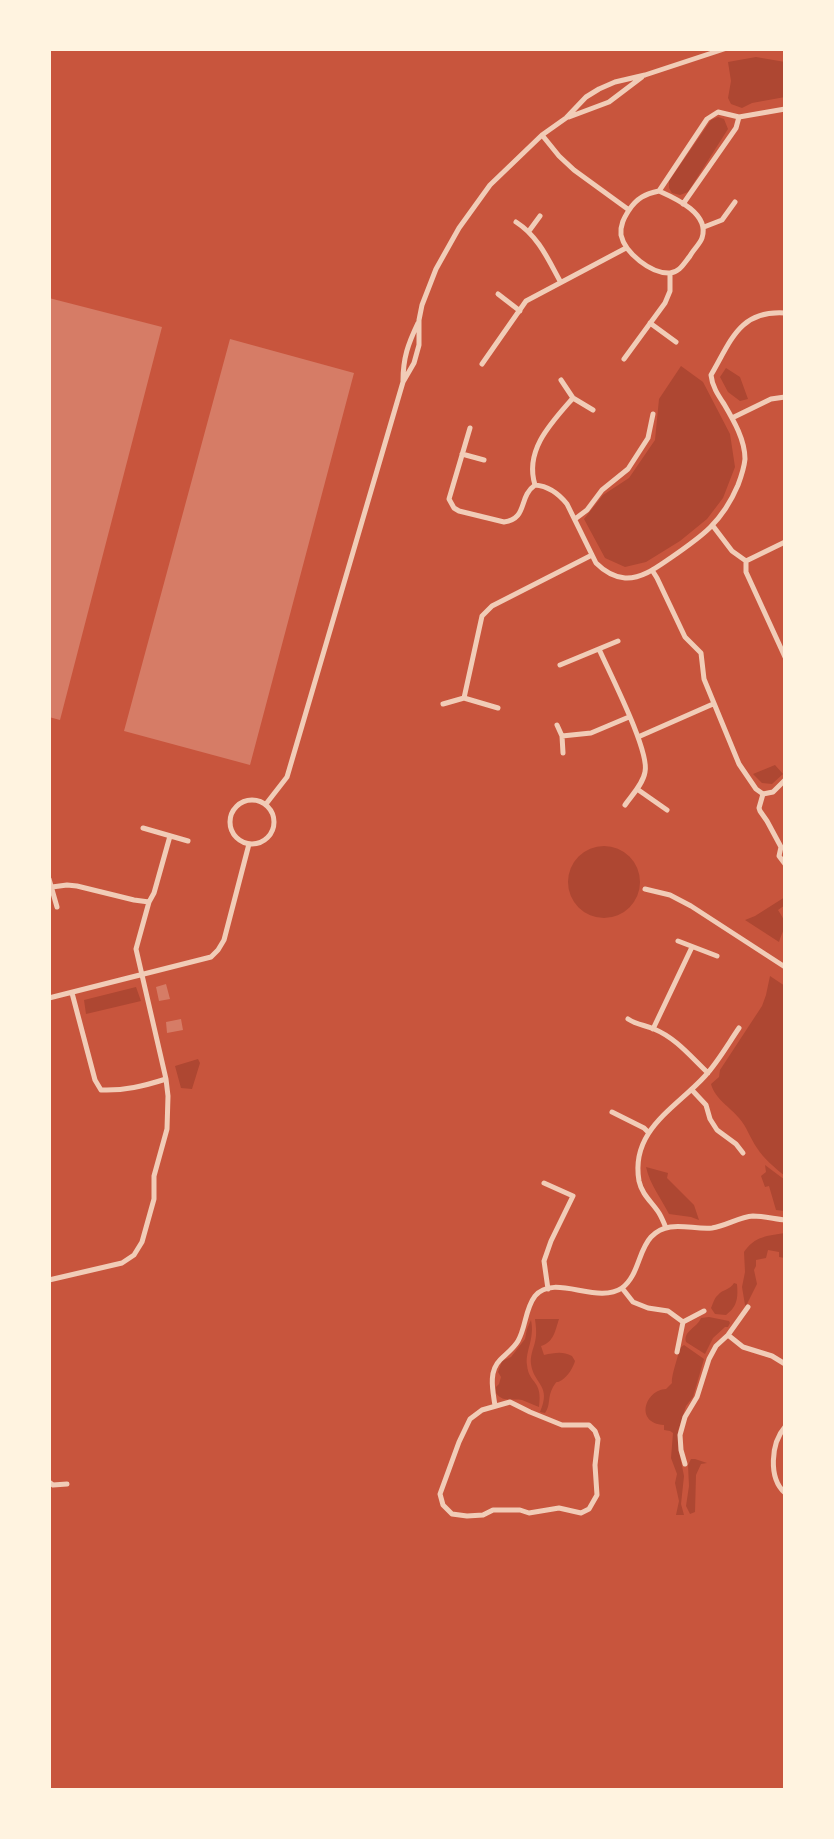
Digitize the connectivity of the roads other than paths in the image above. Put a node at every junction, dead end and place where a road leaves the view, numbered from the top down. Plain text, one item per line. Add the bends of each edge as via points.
1 (724, 49) edge
2 (645, 75) junction
3 (785, 109) edge
4 (739, 117) junction
5 (566, 118) junction
6 (542, 135) junction
7 (659, 191) junction
8 (735, 202) dead end
9 (683, 204) junction
10 (629, 210) junction
11 (540, 216) dead end
12 (516, 222) dead end
13 (704, 228) junction
14 (529, 230) junction
15 (626, 248) junction
16 (670, 273) junction
17 (560, 281) junction
18 (498, 294) dead end
19 (520, 311) junction
20 (785, 313) edge
21 (419, 320) junction
22 (650, 323) junction
23 (676, 342) dead end
24 (624, 359) dead end
25 (482, 364) dead end
26 (561, 380) dead end
27 (403, 382) junction
28 (785, 397) edge
29 (573, 398) junction
30 (593, 410) dead end
31 (653, 414) dead end
32 (732, 418) junction
33 (470, 428) dead end
34 (462, 454) junction
35 (484, 460) dead end
36 (535, 485) junction
37 (575, 519) junction
38 (713, 526) junction
39 (785, 542) edge
40 (592, 555) junction
41 (746, 561) junction
42 (652, 570) junction
43 (785, 633) edge
44 (777, 638) junction
45 (618, 641) dead end
46 (599, 649) junction
47 (785, 657) edge
48 (559, 665) dead end
49 (464, 698) junction
50 (443, 704) dead end
51 (713, 704) junction
52 (498, 708) dead end
53 (629, 717) junction
54 (557, 725) dead end
55 (562, 736) junction
56 (638, 737) junction
57 (564, 753) dead end
58 (785, 780) edge
59 (637, 789) junction
60 (763, 794) junction
61 (266, 804) junction
62 (625, 805) dead end
63 (667, 810) dead end
64 (143, 828) dead end
65 (170, 835) junction
66 (188, 841) dead end
67 (249, 844) junction
68 (785, 864) edge
69 (49, 879) edge
70 (52, 887) junction
71 (645, 888) dead end
72 (149, 902) junction
73 (57, 907) dead end
74 (678, 941) dead end
75 (692, 947) junction
76 (717, 956) dead end
77 (785, 967) edge
78 (142, 975) junction
79 (72, 993) junction
80 (49, 998) edge
81 (628, 1019) dead end
82 (739, 1028) dead end
83 (653, 1029) junction
84 (708, 1073) junction
85 (166, 1079) junction
86 (692, 1090) junction
87 (612, 1112) dead end
88 (648, 1132) junction
89 (743, 1153) dead end
90 (544, 1183) dead end
91 (785, 1220) edge
92 (666, 1228) junction
93 (49, 1280) edge
94 (622, 1288) junction
95 (548, 1289) junction
96 (748, 1307) dead end
97 (704, 1311) dead end
98 (683, 1322) junction
99 (728, 1335) junction
100 (677, 1352) dead end
101 (785, 1364) edge
102 (495, 1406) junction
103 (785, 1427) edge
104 (685, 1464) dead end
105 (49, 1482) edge
106 (67, 1484) dead end
107 (785, 1493) edge

1 - 2 street
2 - 5 street via 609,103
2 - 5 street via 599,89
3 - 4 street
4 - 7 street via 718,112 707,119
4 - 9 street
5 - 6 street
6 - 10 street via 574,170
6 - 21 street via 490,185 459,228 436,270
7 - 9 street
7 - 10 street via 646,194
8 - 13 street via 722,220
9 - 13 street via 701,218
10 - 15 street via 621,225
11 - 14 street
12 - 14 street
13 - 16 street via 702,239 680,269
14 - 17 street
15 - 16 street via 654,270
15 - 17 street
16 - 22 street via 665,303
17 - 19 street via 526,301
18 - 19 street
19 - 25 street
20 - 32 street via 759,315 739,326 711,375
21 - 27 street via 403,363
21 - 27 street via 419,345
22 - 23 street
22 - 24 street
26 - 29 street
27 - 61 street via 287,777
28 - 32 street
29 - 30 street
29 - 36 street via 540,439 531,471
31 - 37 street via 648,438 628,469
32 - 38 street via 745,459 727,508
33 - 34 street
34 - 35 street
34 - 36 street via 449,499 459,511 511,522
36 - 37 street via 561,496
37 - 40 street
38 - 41 street
38 - 42 street
39 - 41 street
40 - 42 street via 613,575 636,577
40 - 49 street via 492,606 482,616
41 - 44 street via 746,572
42 - 51 street via 685,637 701,653
43 - 44 street
44 - 47 street
45 - 46 street
46 - 48 street
46 - 53 street
49 - 50 street
49 - 52 street
51 - 56 street
51 - 60 street via 739,764
53 - 55 street via 592,733
53 - 56 street
54 - 55 street
55 - 57 street
56 - 59 street via 646,763
58 - 60 street via 773,792
59 - 62 street
59 - 63 street
60 - 68 street via 759,808 781,847 779,856
61 - 67 street via 274,816 273,831 263,841
61 - 67 street via 246,800 231,815 236,837
64 - 65 street
65 - 66 street
65 - 72 street
67 - 78 street via 218,950 202,960
69 - 70 street
70 - 72 street via 77,886
70 - 73 street
71 - 77 street via 691,906
72 - 78 street via 136,949
74 - 75 street
75 - 76 street
75 - 83 street
78 - 79 street
78 - 85 street
79 - 80 street
79 - 85 street via 91,1069 101,1090 118,1091
81 - 83 street
82 - 84 street
83 - 84 street via 674,1040
84 - 86 street
85 - 93 street via 167,1129 142,1242 122,1263
86 - 88 street
86 - 89 street via 706,1105 717,1130
87 - 88 street
88 - 92 street via 640,1151 640,1183
90 - 95 street via 573,1196 544,1261
91 - 92 street via 753,1216 711,1228
92 - 94 street via 646,1243
94 - 95 street via 605,1294
94 - 98 street via 633,1302 668,1311
95 - 102 street via 537,1293 518,1341 497,1363 492,1377
96 - 99 street
97 - 98 street
98 - 100 street
99 - 101 street via 743,1347
99 - 104 street via 709,1359 698,1397 685,1417 680,1435
102 - 102 street via 470,1419 440,1494 443,1505 452,1514 467,1516 494,1510 529,1513 559,1508 581,1513 589,1509 597,1495 595,1431 589,1425 562,1425 510,1402
103 - 107 street via 775,1445 774,1463 775,1481
105 - 106 street

